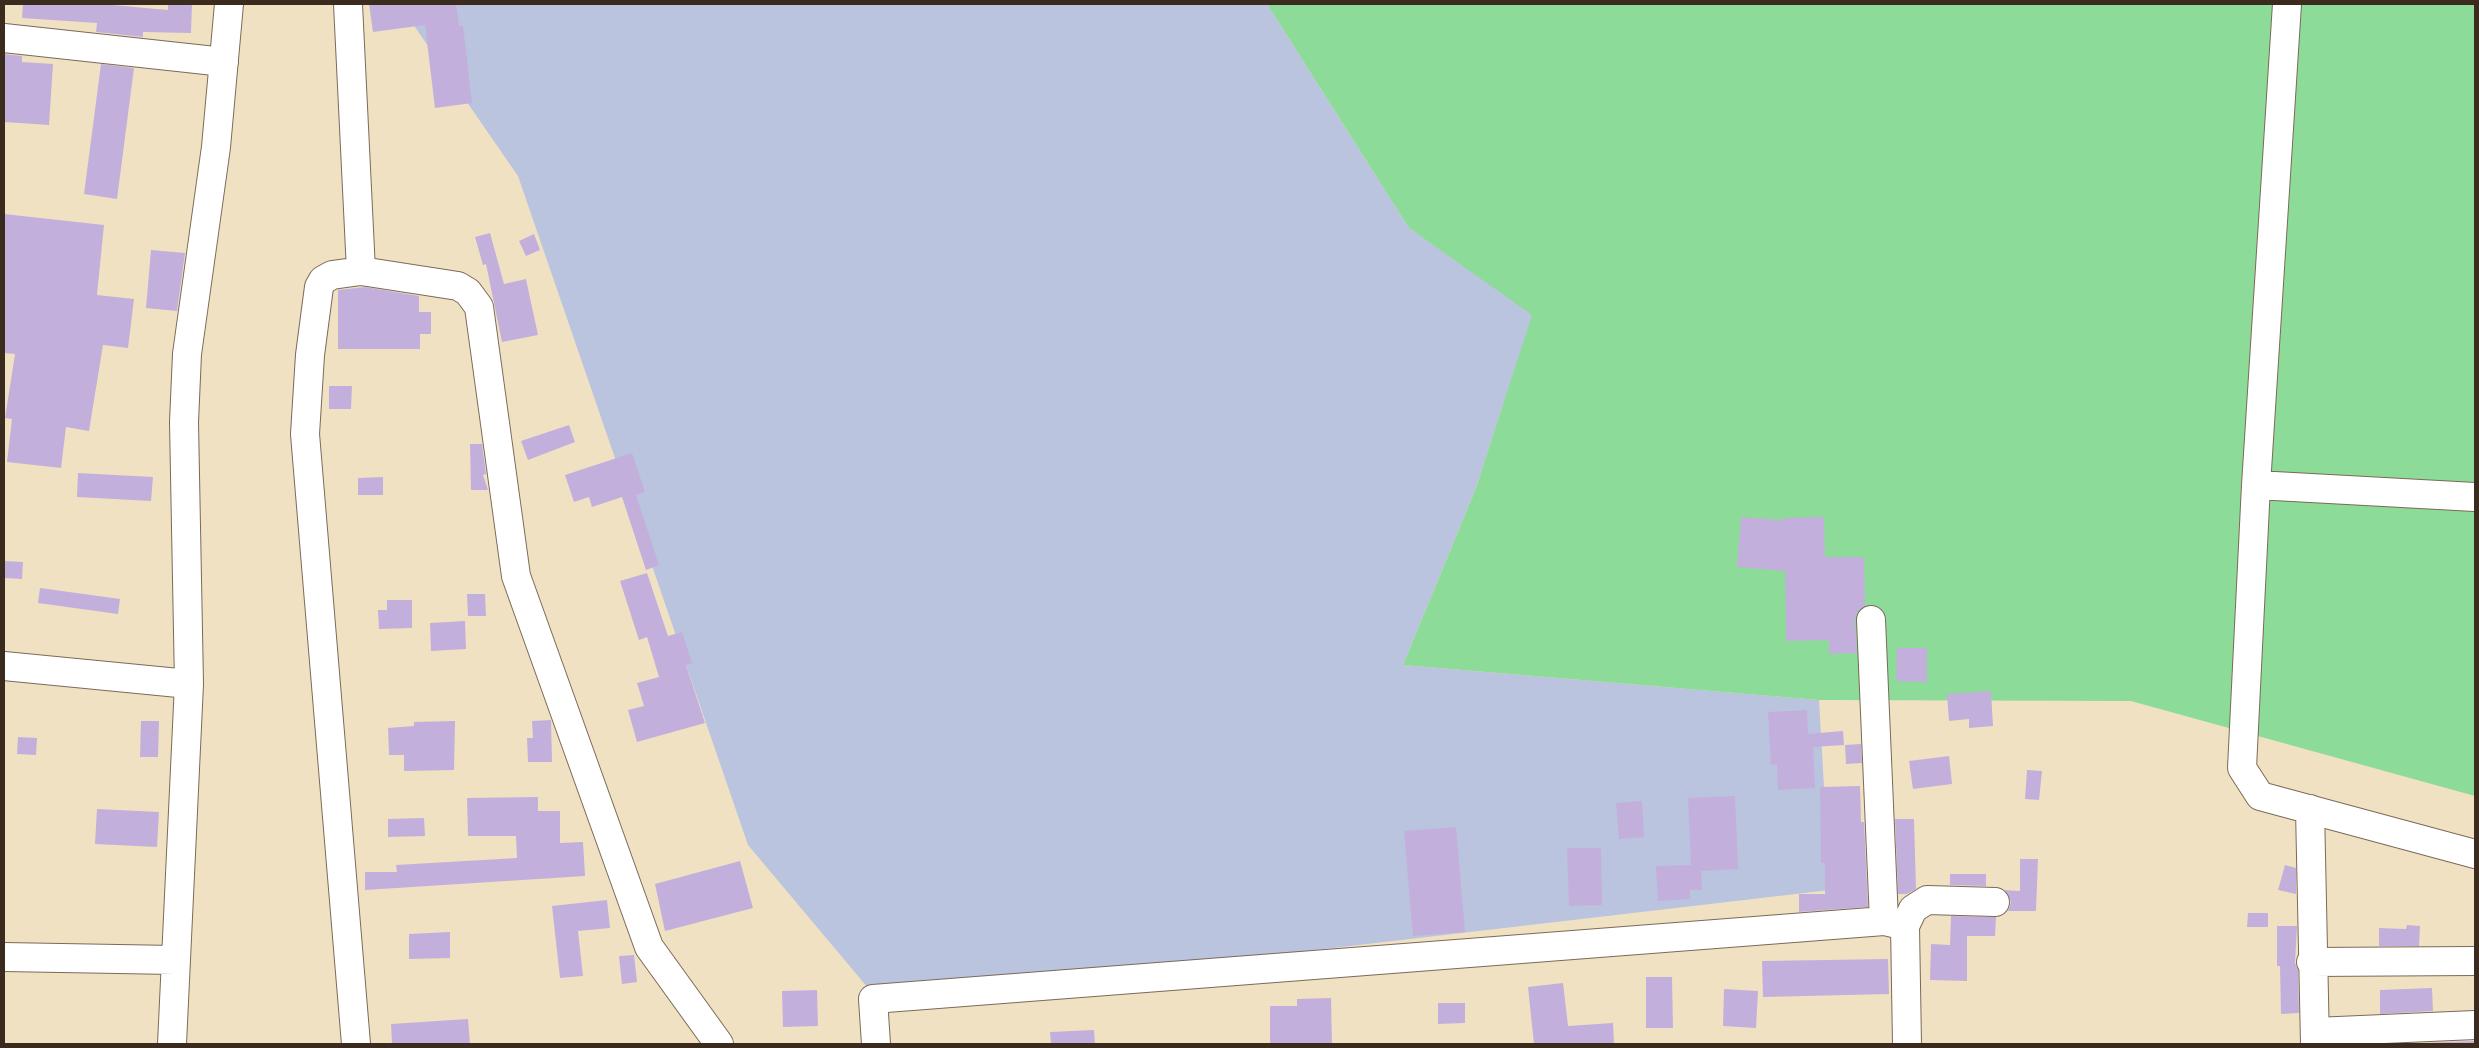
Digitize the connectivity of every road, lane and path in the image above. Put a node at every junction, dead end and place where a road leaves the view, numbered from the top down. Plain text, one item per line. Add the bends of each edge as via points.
1 (229, 4) edge
2 (348, 4) edge
3 (2287, 4) edge
4 (4, 38) edge
5 (224, 62) junction
6 (360, 271) junction
7 (2256, 485) junction
8 (2475, 497) edge
9 (1871, 620) dead end
10 (4, 666) edge
11 (189, 684) junction
12 (2310, 809) junction
13 (2475, 854) edge
14 (1994, 902) dead end
15 (1894, 924) junction
16 (4, 957) edge
17 (174, 960) junction
18 (2475, 960) edge
19 (2312, 962) junction
20 (2475, 1025) edge
21 (2315, 1038) edge
22 (172, 1044) edge
23 (356, 1044) edge
24 (719, 1044) edge
25 (876, 1044) edge
26 (1907, 1044) edge

1 - 5 street
2 - 6 street
3 - 7 street
4 - 5 street
5 - 11 street via 216,146 187,354 184,422
6 - 23 street via 332,275 319,287 310,355 305,434
6 - 24 street via 458,286 468,292 478,306 516,576 648,947
7 - 8 street
7 - 12 street via 2242,768 2260,796
9 - 15 street
10 - 11 street
11 - 17 street
12 - 13 street
12 - 19 street
14 - 15 street via 1927,900
15 - 25 street via 873,999
15 - 26 street
16 - 17 street
17 - 22 street
18 - 19 street
19 - 21 street
20 - 21 street

